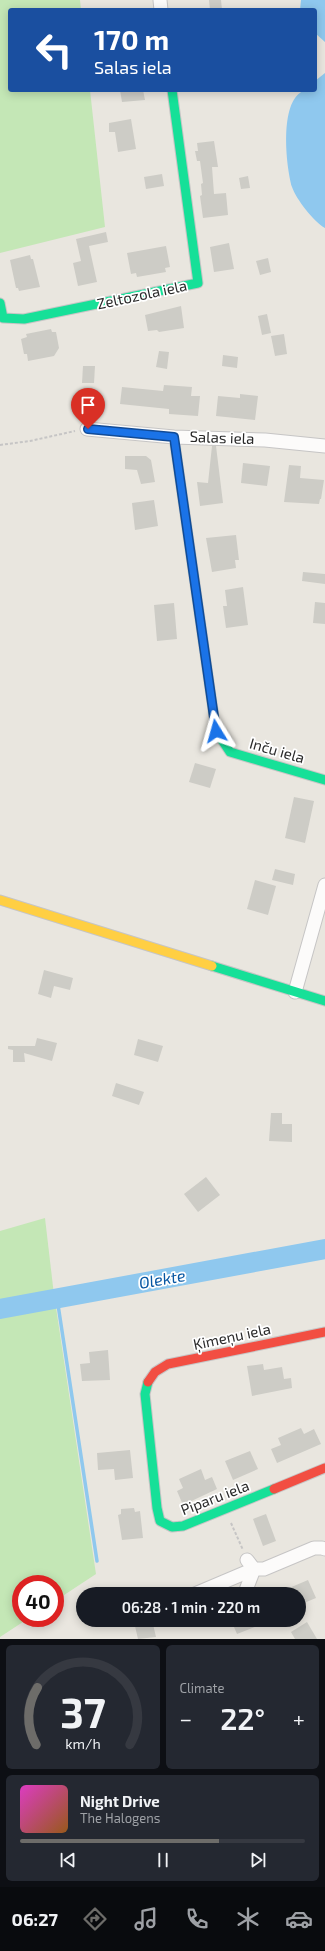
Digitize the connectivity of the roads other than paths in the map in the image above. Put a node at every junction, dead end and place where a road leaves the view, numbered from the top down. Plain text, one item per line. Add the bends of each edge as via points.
1 (172, 92) edge
2 (0, 303) edge
3 (88, 429) road end
4 (174, 437) junction
5 (325, 446) edge
6 (325, 780) edge
7 (325, 885) edge
8 (0, 900) edge
9 (295, 992) junction
10 (325, 1000) edge
11 (325, 1332) edge
12 (149, 1377) joint
13 (325, 1468) edge
14 (325, 1550) edge
15 (251, 1565) junction
16 (209, 1587) edge
17 (247, 1587) edge

1 - 2 street, Zeltozola iela via 198,283 24,319 3,318
3 - 4 street, Salas iela
4 - 5 street, Salas iela via 264,440
4 - 6 street, Inču iela via 216,731 230,752
7 - 9 street
8 - 9 street
9 - 10 street
11 - 12 street, Ķimeņu iela via 168,1364
12 - 13 street, Piparu iela via 145,1394 160,1521 172,1527 183,1526
14 - 15 street via 314,1548 264,1569
15 - 16 street
15 - 17 street

